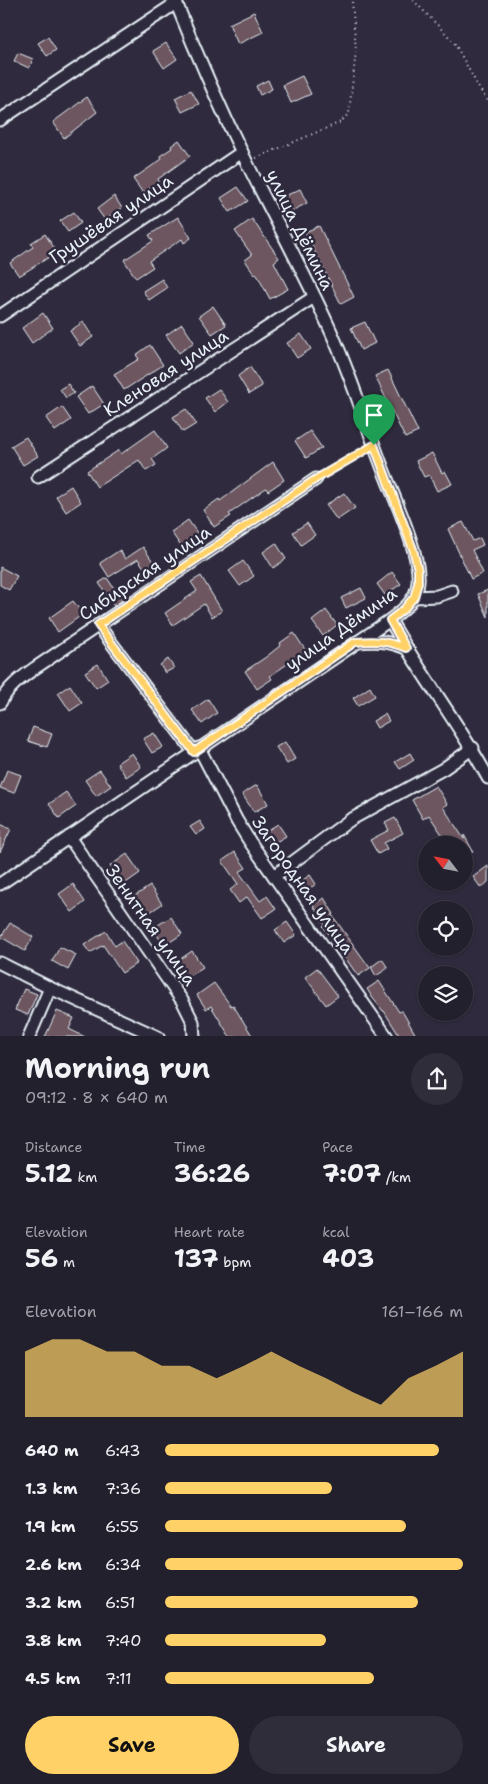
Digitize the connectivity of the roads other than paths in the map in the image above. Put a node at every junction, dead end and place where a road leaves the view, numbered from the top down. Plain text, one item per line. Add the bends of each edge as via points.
1 (175, 2) edge
2 (0, 120) edge
3 (244, 157) junction
4 (314, 297) junction
5 (0, 316) edge
6 (38, 477) dead end
7 (316, 479) road end
8 (452, 591) dead end
9 (414, 597) junction
10 (390, 620) junction
11 (98, 625) junction
12 (355, 642) junction
13 (406, 648) junction
14 (0, 702) edge
15 (473, 748) junction
16 (196, 750) junction
17 (488, 778) edge
18 (69, 837) junction
19 (274, 876) junction
20 (0, 884) edge
21 (0, 963) edge
22 (50, 988) junction
23 (29, 1036) edge
24 (158, 1036) edge
25 (194, 1036) edge
26 (387, 1036) edge

1 - 2 street
1 - 3 street, улица Дёмина
3 - 4 street, улица Дёмина
3 - 5 street, Грушёвая улица
4 - 6 street, Кленовая улица
4 - 9 street, улица Дёмина via 352,380 413,549 418,570
7 - 11 street, Сибирская улица
8 - 9 street via 437,596
9 - 10 street, улица Дёмина
10 - 12 street, улица Дёмина
10 - 13 street
11 - 14 street, Сибирская улица via 16,682
11 - 16 street, Загородная улица
12 - 13 street via 377,640
12 - 16 street, улица Дёмина
13 - 15 street
15 - 17 street
15 - 19 street via 443,769 350,820
16 - 18 street, улица Дёмина
16 - 19 street, Загородная улица via 237,821
18 - 20 street, улица Дёмина
18 - 25 street, Зенитная улица via 183,1002 193,1022
19 - 26 street, Загородная улица
21 - 22 street
22 - 23 street
22 - 24 street

